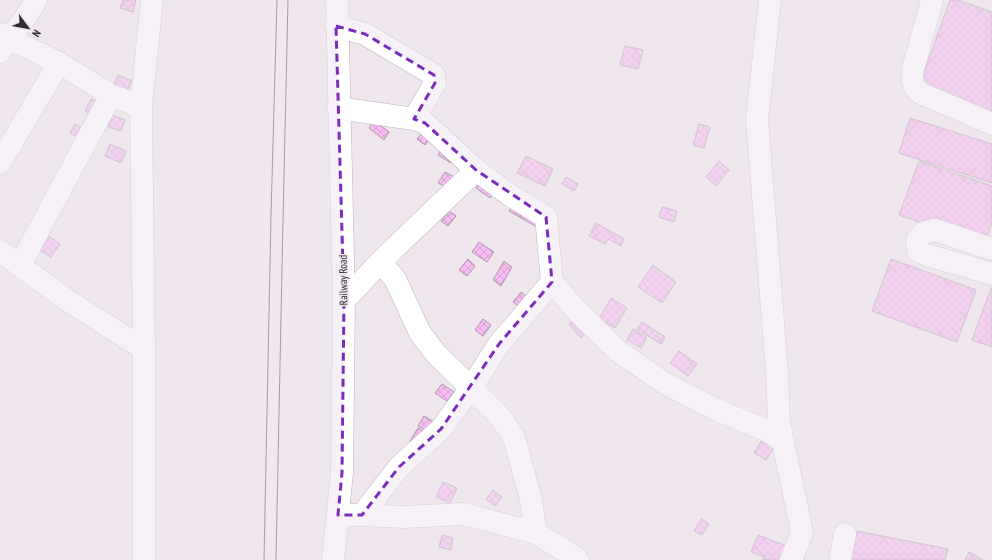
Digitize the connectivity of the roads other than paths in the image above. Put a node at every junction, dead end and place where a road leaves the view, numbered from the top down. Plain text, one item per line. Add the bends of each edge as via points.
1 (36, 0) edge
2 (152, 0) edge
3 (336, 0) edge
4 (770, 0) edge
5 (932, 0) edge
6 (336, 26) junction
7 (3, 42) edge
8 (59, 63) junction
9 (111, 95) junction
10 (141, 107) junction
11 (338, 108) junction
12 (414, 119) junction
13 (992, 124) edge
14 (0, 163) edge
15 (476, 170) junction
16 (992, 249) edge
17 (0, 251) edge
18 (380, 262) junction
19 (20, 265) junction
20 (992, 274) edge
21 (552, 282) junction
22 (344, 301) junction
23 (144, 349) junction
24 (471, 388) junction
25 (783, 441) junction
26 (338, 515) junction
27 (362, 515) junction
28 (536, 533) junction
29 (845, 534) dead end
30 (144, 560) edge
31 (333, 560) edge
32 (578, 560) edge
33 (791, 560) edge
34 (840, 560) edge

1 - 7 street via 30,12
2 - 10 street
3 - 6 street, Railway Road
4 - 25 street via 756,119 779,422
5 - 13 street via 911,76 915,89
6 - 11 street, Railway Road
6 - 12 street via 365,34 434,75 435,83
7 - 8 street
8 - 9 street
8 - 14 street
9 - 10 street
9 - 19 street
10 - 23 street
11 - 12 street
11 - 22 street, Railway Road
12 - 15 street via 425,123
15 - 18 street
15 - 21 street via 511,196 546,217
16 - 20 street via 935,230 923,232 916,240 918,251
17 - 19 street
18 - 22 street
18 - 24 street via 395,279 420,333 437,355
19 - 23 street via 67,300
21 - 24 street via 499,344
21 - 25 street via 618,351 660,380 715,409 768,431
22 - 26 street, Railway Road via 342,473
23 - 30 street
24 - 27 street via 441,429 400,467
24 - 28 street via 498,414 514,437 531,500
25 - 33 street via 802,532
26 - 27 street
26 - 31 street, Railway Road
27 - 28 street via 404,517 464,514
28 - 32 street
29 - 34 street

